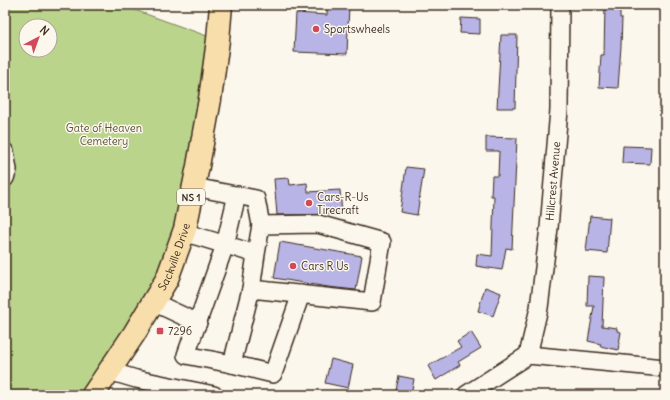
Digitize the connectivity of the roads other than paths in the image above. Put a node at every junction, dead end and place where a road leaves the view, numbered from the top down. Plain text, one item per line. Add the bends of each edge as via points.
1 (221, 5) edge
2 (560, 5) edge
3 (5, 152) edge
4 (5, 178) edge
5 (194, 187) junction
6 (237, 195) junction
7 (261, 225) junction
8 (183, 232) junction
9 (225, 245) junction
10 (256, 254) junction
11 (252, 290) junction
12 (301, 294) junction
13 (153, 302) junction
14 (198, 322) junction
15 (528, 355) junction
16 (232, 364) junction
17 (665, 368) edge
18 (109, 371) junction
19 (93, 395) edge
20 (214, 395) edge
21 (466, 395) edge

1 - 5 main road, Sackville Drive / NS 1 via 210,99
2 - 15 street, Hillcrest Avenue via 559,110 549,228 539,308
3 - 4 street via 8,170
5 - 6 street
5 - 8 main road, Sackville Drive / NS 1
6 - 7 street via 256,199
6 - 9 street
7 - 10 street
7 - 12 street via 318,224 382,242 372,302
8 - 9 street
8 - 13 main road, Sackville Drive / NS 1 via 167,279
9 - 10 street
9 - 14 street
10 - 11 street
11 - 12 street
11 - 16 street
12 - 16 street via 273,374
13 - 14 street
13 - 18 main road, Sackville Drive / NS 1
14 - 16 street via 186,355
15 - 17 street
15 - 21 street
18 - 19 main road, Sackville Drive / NS 1
18 - 20 street

